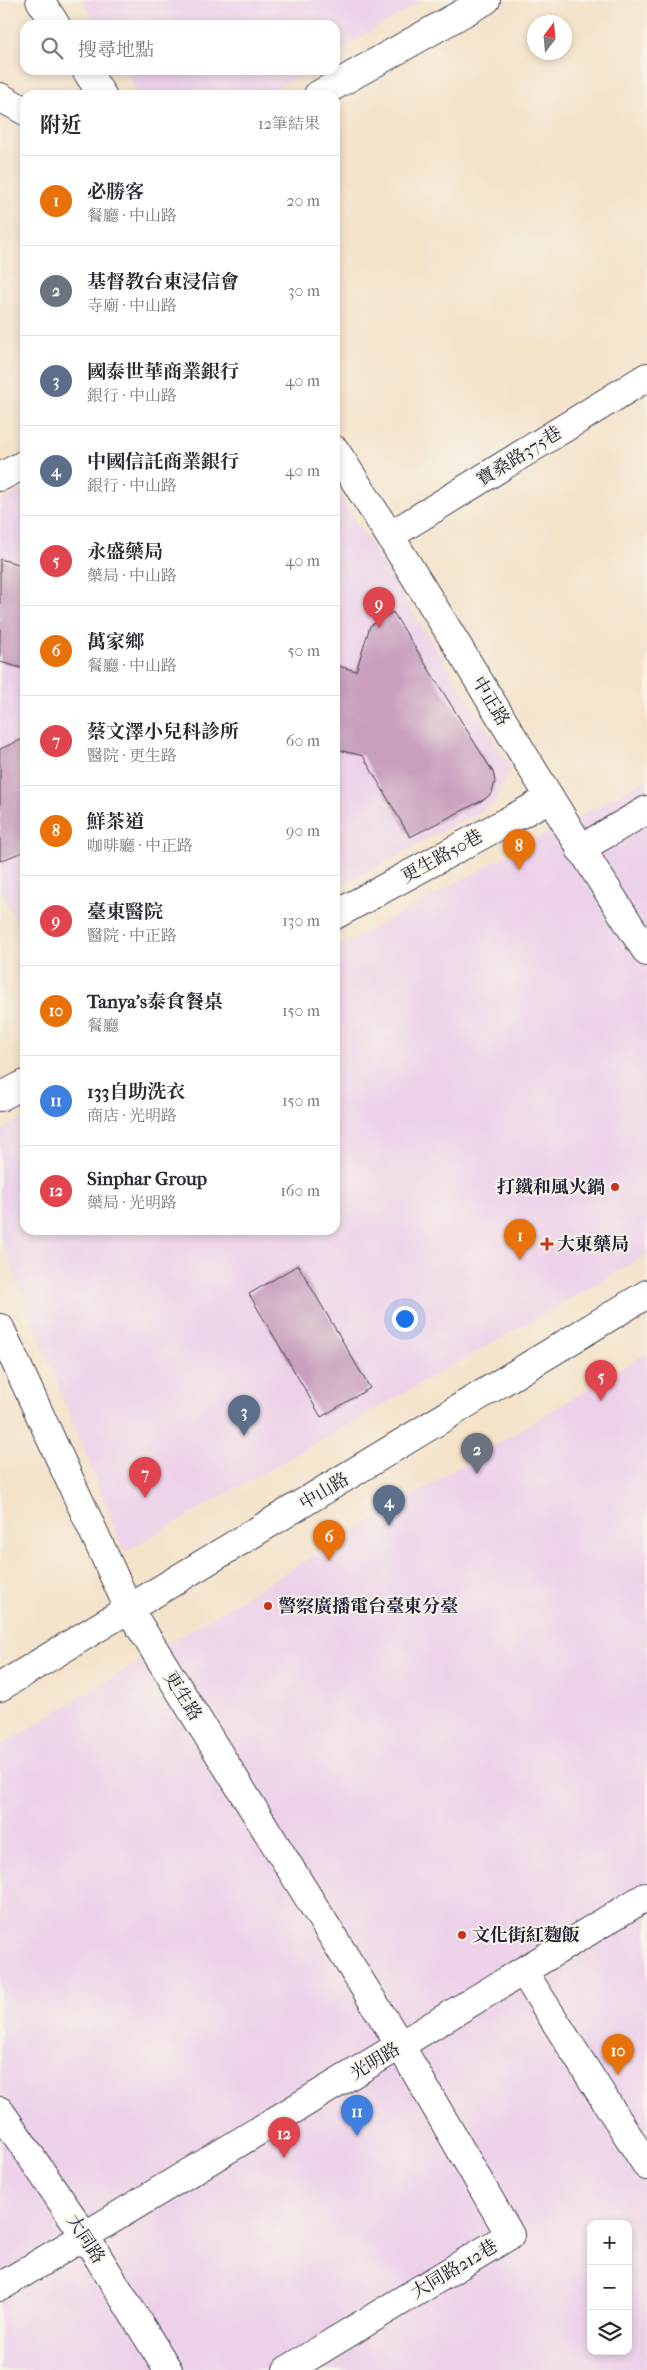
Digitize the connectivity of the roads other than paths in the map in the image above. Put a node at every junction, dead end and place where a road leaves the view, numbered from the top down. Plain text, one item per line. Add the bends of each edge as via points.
1 (40, 0) edge
2 (486, 0) edge
3 (53, 20) edge
4 (89, 75) edge
5 (99, 90) edge
6 (327, 90) edge
7 (0, 98) edge
8 (20, 108) edge
9 (647, 377) edge
10 (340, 458) edge
11 (20, 467) edge
12 (0, 477) edge
13 (391, 535) junction
14 (550, 798) junction
15 (647, 810) edge
16 (580, 849) junction
17 (340, 912) edge
18 (647, 952) edge
19 (20, 1087) edge
20 (0, 1097) edge
21 (647, 1294) edge
22 (0, 1328) edge
23 (129, 1609) junction
24 (0, 1687) edge
25 (647, 1896) edge
26 (522, 1971) junction
27 (400, 2046) junction
28 (0, 2111) edge
29 (647, 2166) edge
30 (85, 2236) junction
31 (0, 2287) edge
32 (168, 2370) edge
33 (287, 2370) edge

1 - 3 street
2 - 6 street
4 - 5 street
7 - 8 street
9 - 13 street, 寶桑路375巷
10 - 13 street, 中正路
11 - 12 street
13 - 14 street, 中正路
14 - 16 street, 中正路
14 - 17 street, 更生路50巷
15 - 16 street
16 - 18 street, 中正路
19 - 20 street
21 - 23 street, 中山路
22 - 23 street, 更生路
23 - 24 street, 中山路
23 - 27 street, 更生路
25 - 26 street, 光明路
26 - 27 street, 光明路
26 - 29 street
27 - 30 street, 光明路
27 - 33 street, 大同路212巷 via 510,2235
28 - 30 street, 大同路
30 - 31 street, 光明路
30 - 32 street, 大同路

